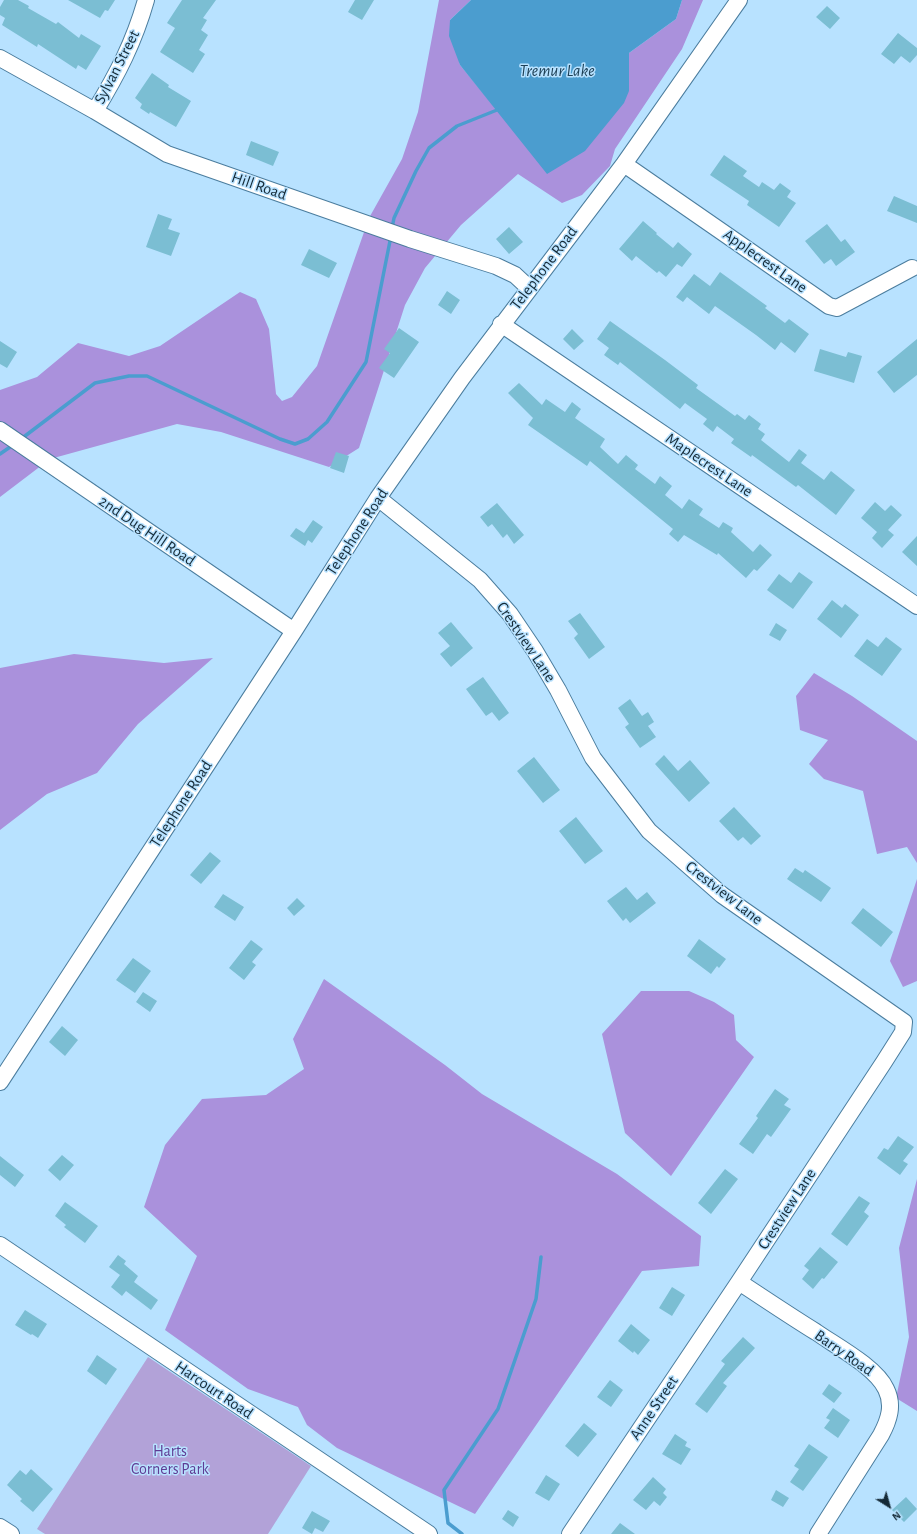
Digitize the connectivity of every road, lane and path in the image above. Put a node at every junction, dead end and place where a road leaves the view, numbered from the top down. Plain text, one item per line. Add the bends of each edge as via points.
1 (146, 0) edge
2 (739, 0) edge
3 (0, 58) edge
4 (95, 111) junction
5 (624, 164) junction
6 (912, 268) dead end
7 (529, 288) junction
8 (501, 324) junction
9 (1, 430) edge
10 (378, 498) junction
11 (917, 606) edge
12 (294, 631) junction
13 (0, 1082) edge
14 (0, 1245) edge
15 (739, 1282) junction
16 (0, 1527) edge
17 (11, 1534) edge
18 (429, 1534) edge
19 (570, 1534) edge
20 (818, 1534) edge

1 - 4 street, Sylvan Street via 128,52
2 - 5 street, Telephone Road
3 - 4 street, Hill Road
4 - 7 street, Hill Road via 167,154 410,239 496,266 515,275
5 - 6 street, Applecrest Lane via 829,306 837,308
5 - 7 street, Telephone Road
7 - 8 street, Telephone Road
8 - 10 street, Telephone Road
8 - 11 street, Maplecrest Lane
9 - 12 street, 2nd Dug Hill Road
10 - 12 street, Telephone Road
10 - 15 street, Crestview Lane via 480,580 510,614 558,690 593,758 649,831 722,895 904,1022 903,1032
12 - 13 street, Telephone Road
14 - 18 street, Harcourt Road
15 - 19 street, Anne Street
15 - 20 street, Barry Road via 854,1357 875,1373 886,1389 891,1405 889,1419
16 - 17 street

